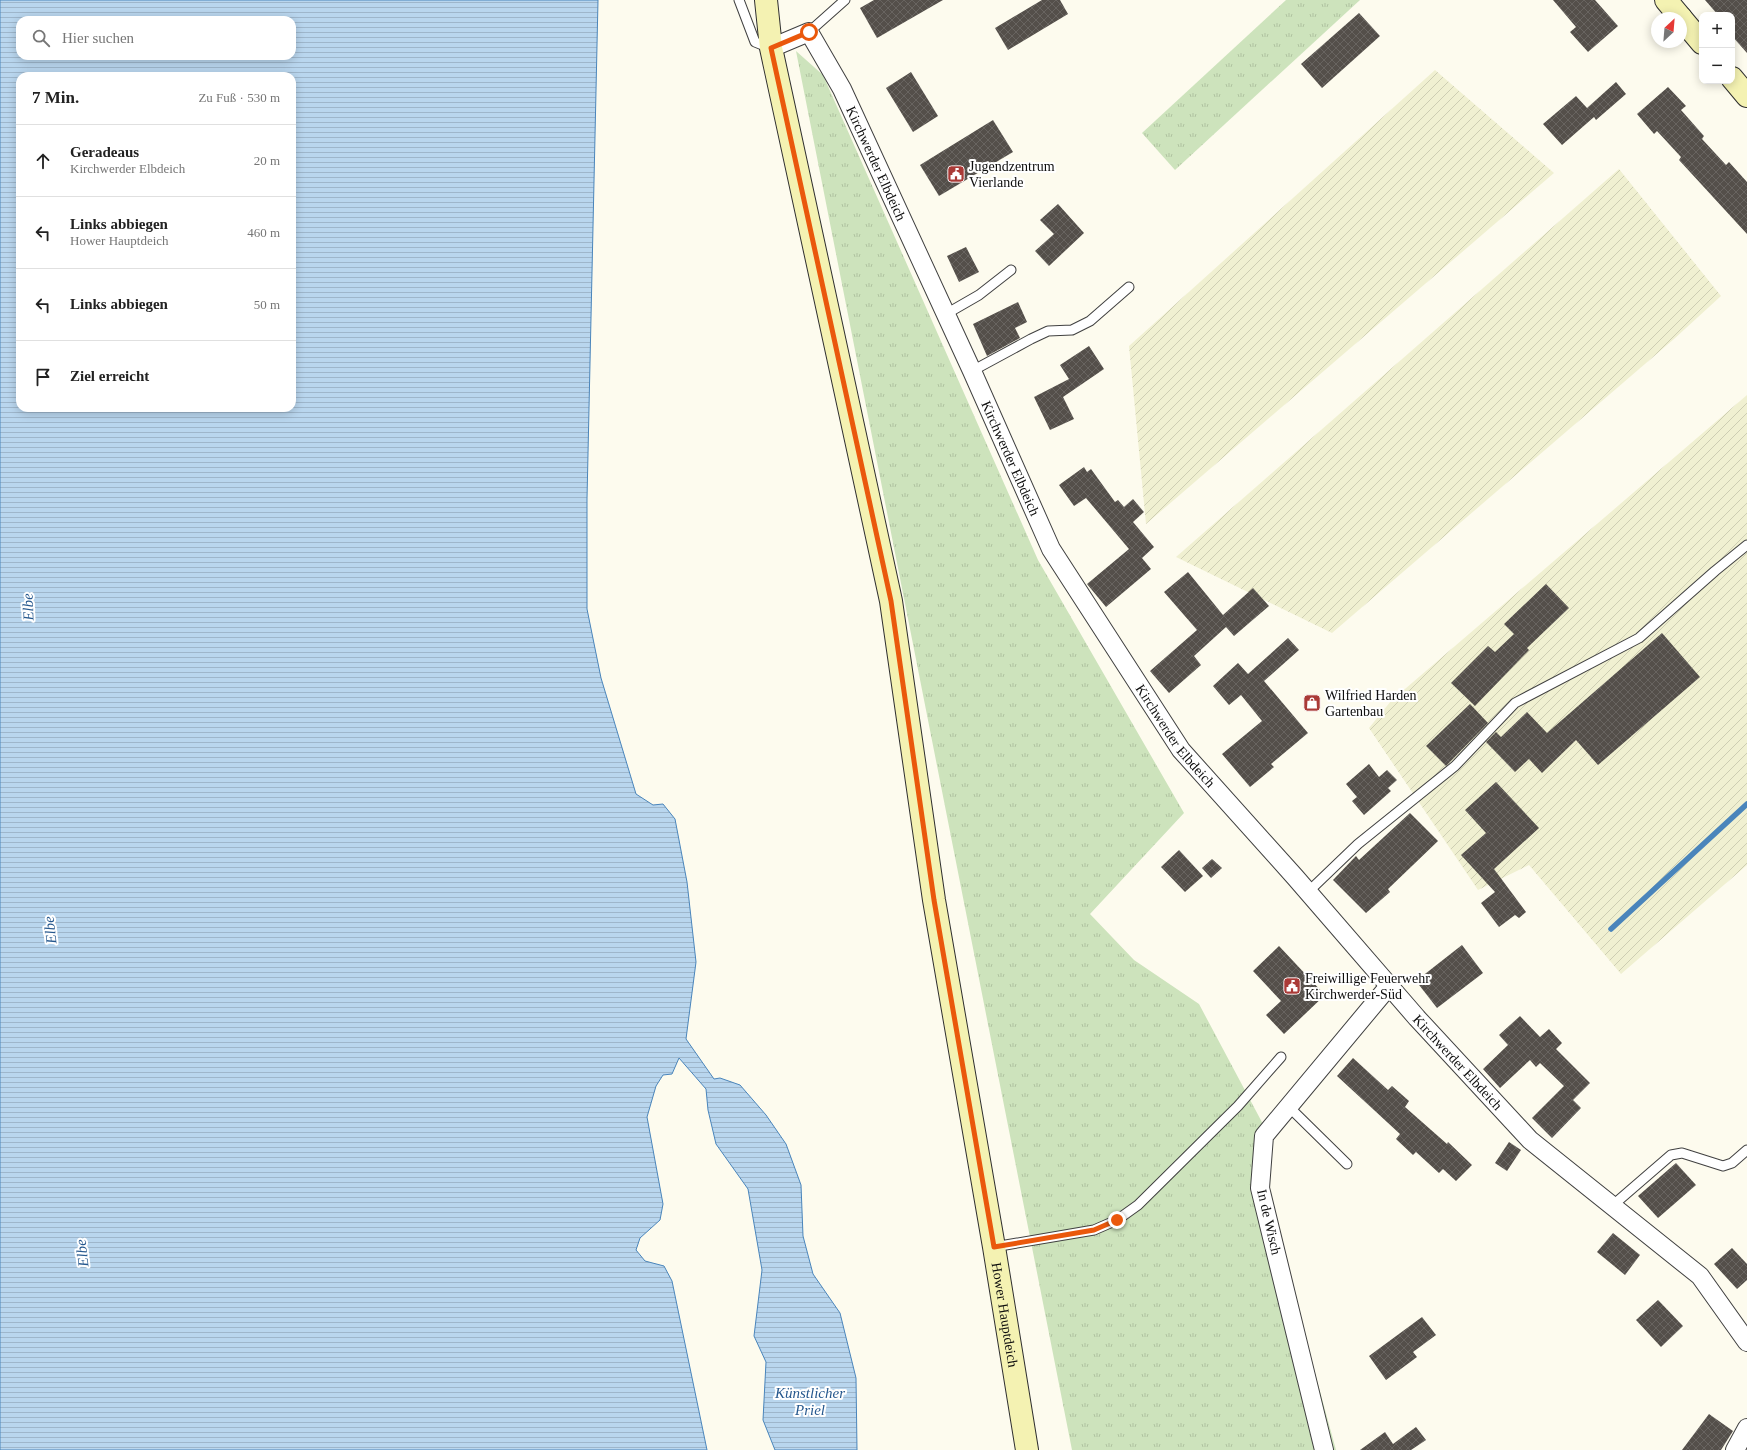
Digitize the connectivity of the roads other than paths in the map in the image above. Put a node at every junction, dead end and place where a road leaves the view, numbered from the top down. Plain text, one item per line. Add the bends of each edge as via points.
1 (739, 0) edge
2 (766, 0) edge
3 (845, 0) edge
4 (1666, 0) edge
5 (1676, 12) edge
6 (1687, 25) edge
7 (809, 32) junction
8 (1699, 39) edge
9 (771, 48) junction
10 (1735, 82) edge
11 (1747, 96) edge
12 (1011, 270) dead end
13 (1129, 287) dead end
14 (946, 314) junction
15 (972, 371) junction
16 (1747, 545) edge
17 (1308, 892) junction
18 (1389, 986) junction
19 (1281, 1057) dead end
20 (1288, 1106) junction
21 (1747, 1150) edge
22 (1347, 1164) dead end
23 (1612, 1206) junction
24 (994, 1247) junction
25 (1747, 1342) edge
26 (1747, 1428) edge
27 (1027, 1450) edge
28 (1324, 1450) edge
29 (1735, 1450) edge

1 - 9 lane via 756,42
2 - 9 street, Hower Hauptdeich
3 - 7 lane
4 - 5 street
6 - 8 street
7 - 9 street
7 - 14 street, Kirchwerder Elbdeich via 842,89
9 - 24 street, Hower Hauptdeich via 891,601 934,900
10 - 11 street
12 - 14 lane via 979,295
13 - 15 lane via 1090,321 1072,330 1048,331
14 - 15 street, Kirchwerder Elbdeich
15 - 17 street, Kirchwerder Elbdeich via 1051,549 1181,750
16 - 17 lane via 1639,638 1516,704 1455,766 1358,844
17 - 18 street, Kirchwerder Elbdeich
18 - 20 street, In de Wisch
18 - 23 street, Kirchwerder Elbdeich via 1530,1140
19 - 24 lane via 1238,1106 1138,1205 1117,1220 1094,1230
20 - 22 lane
20 - 28 street, In de Wisch via 1264,1136 1260,1188
21 - 23 lane via 1732,1163 1723,1166 1682,1153 1671,1155
23 - 25 street, Kirchwerder Elbdeich via 1700,1276
24 - 27 street, Hower Hauptdeich
26 - 29 street

